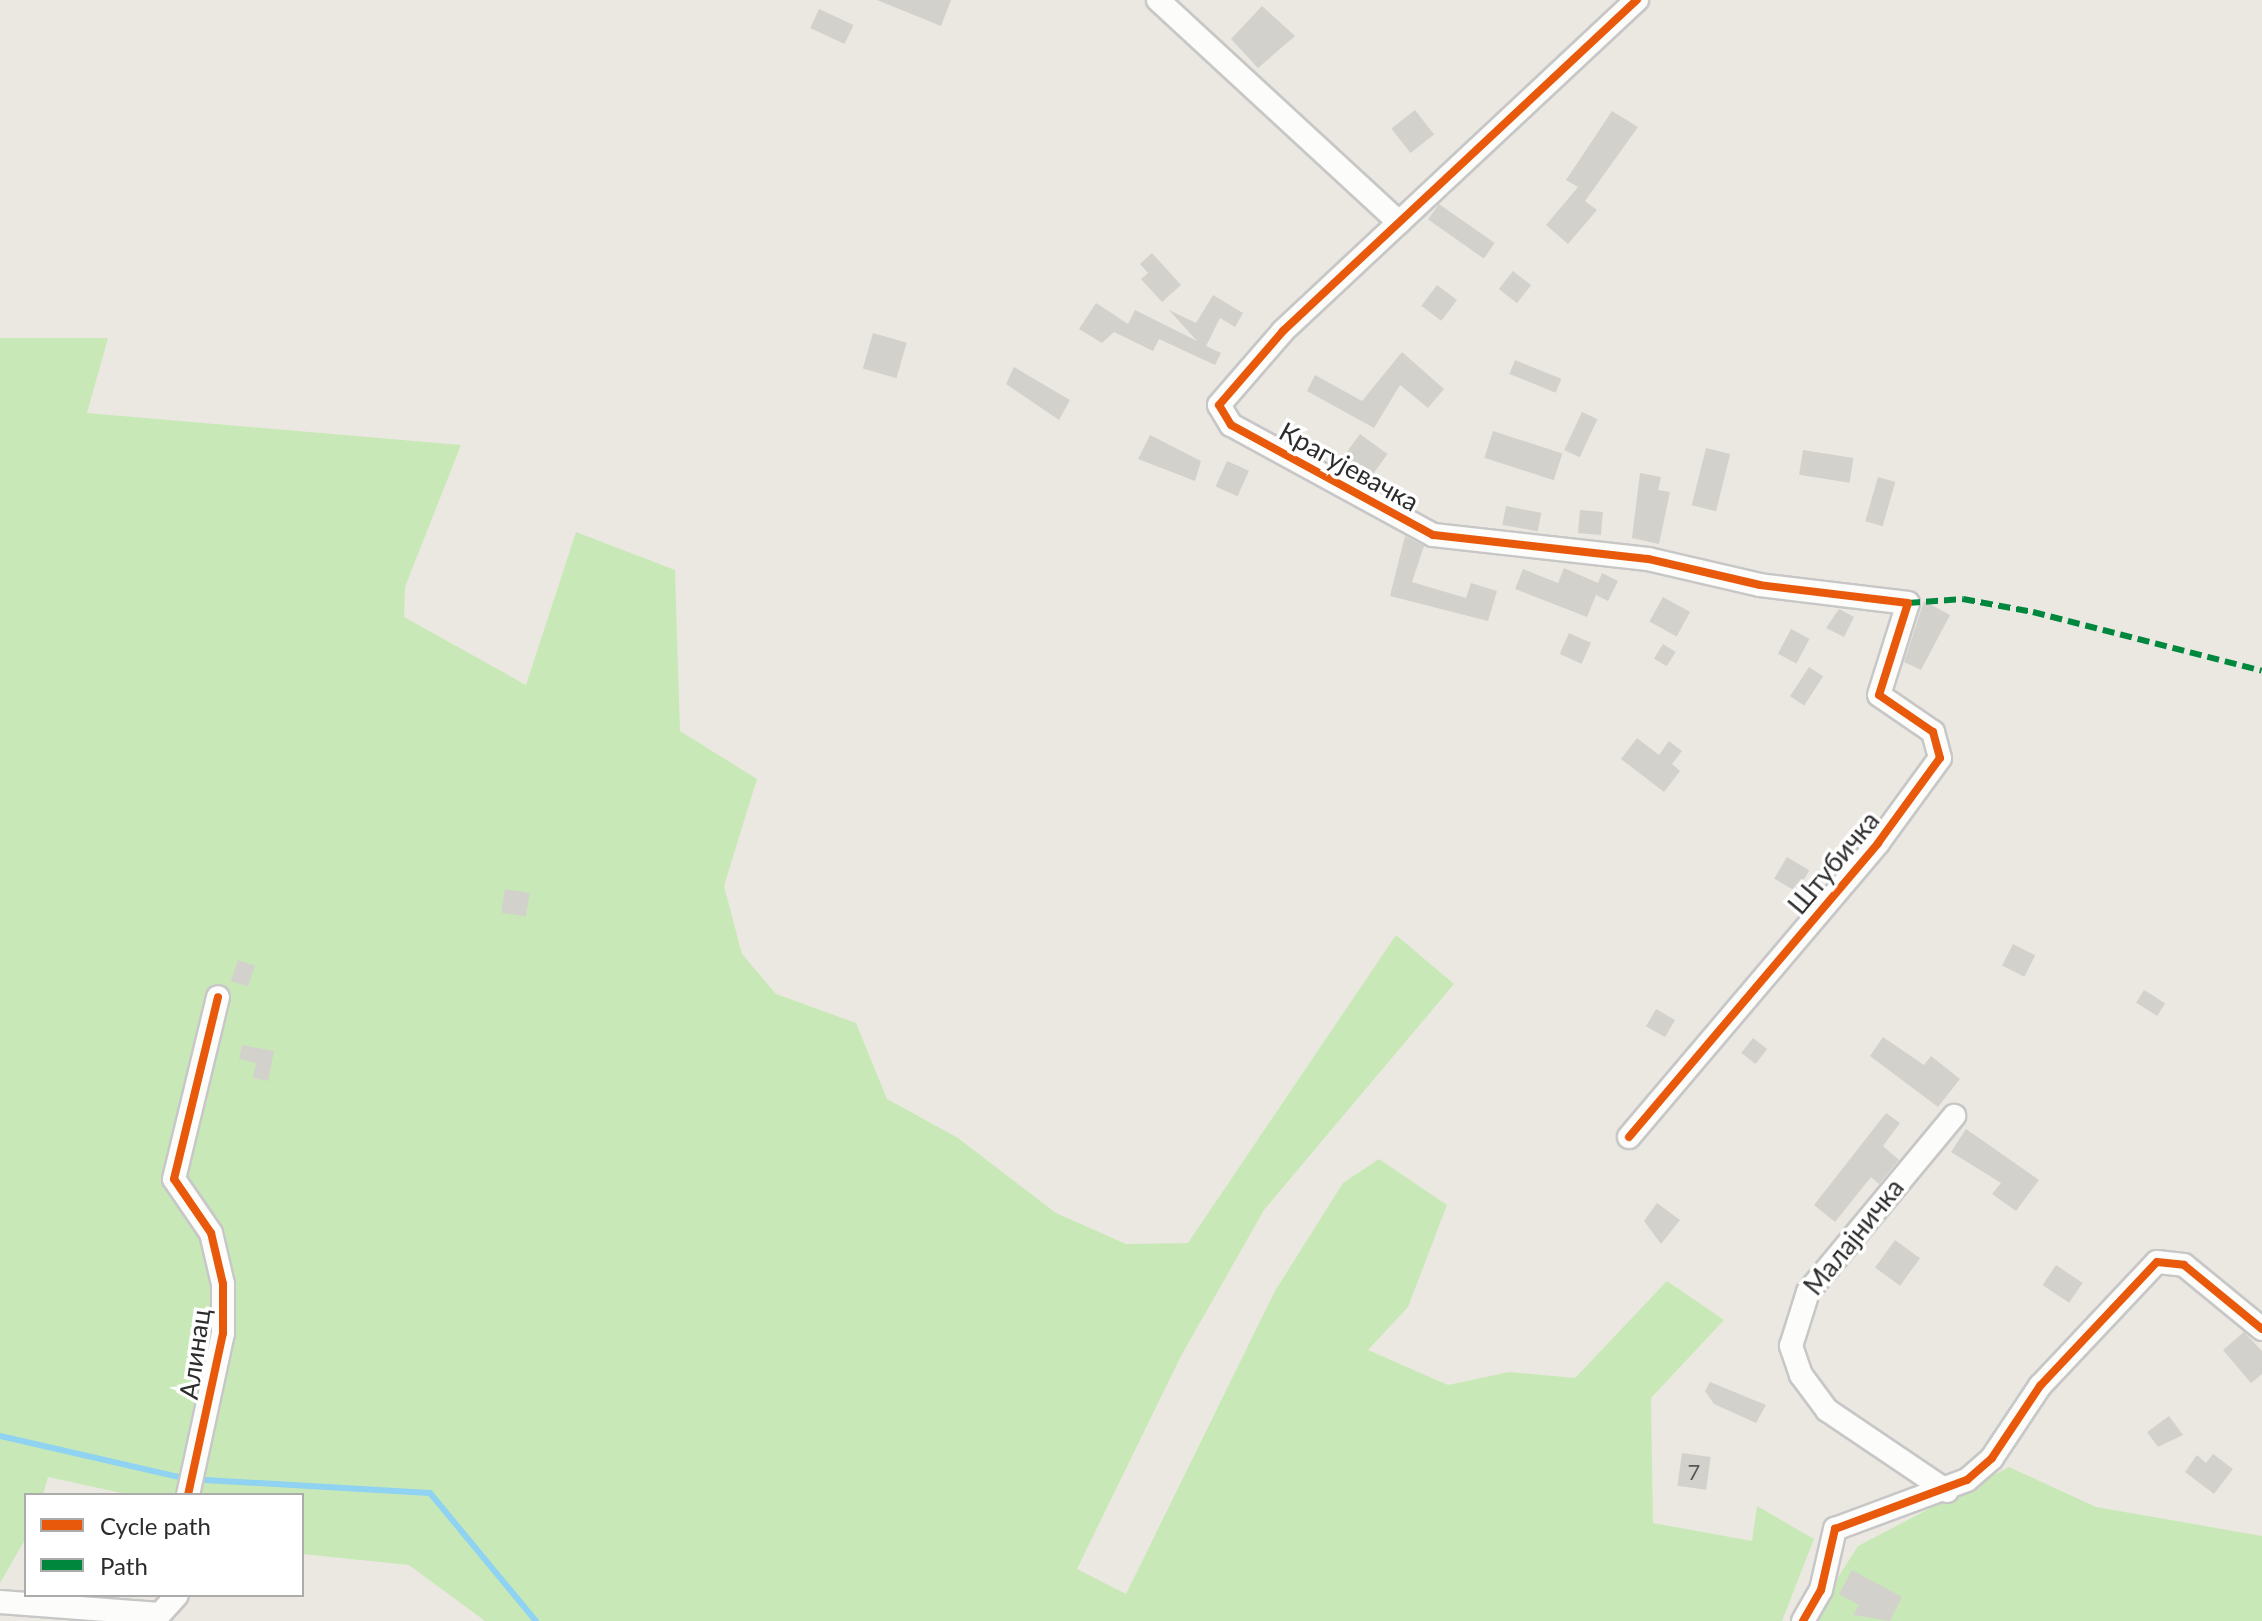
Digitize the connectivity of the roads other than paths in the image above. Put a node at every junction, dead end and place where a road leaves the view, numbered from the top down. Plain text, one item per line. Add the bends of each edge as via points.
1 (1158, 0) edge
2 (1637, 0) edge
3 (1399, 222) junction
4 (1908, 603) joint
5 (218, 997) dead end
6 (1954, 1116) dead end
7 (1629, 1137) dead end
8 (2262, 1329) edge
9 (1947, 1491) junction
10 (188, 1493) edge
11 (175, 1597) edge
12 (0, 1602) edge
13 (1803, 1621) edge

1 - 3 street
2 - 3 street, Крагујевачка
3 - 4 street, Крагујевачка via 1226,389 1219,405 1226,421 1433,535 1648,559 1760,585
4 - 7 street, Штубичка via 1877,684 1889,705 1939,739 1936,766
5 - 10 street, Алинац via 174,1179 222,1262 223,1333
6 - 9 street, Малајничка via 1808,1292 1791,1334 1795,1361 1817,1400
8 - 9 street via 2184,1265 2157,1262 2040,1386 1992,1458
9 - 13 street via 1835,1529 1821,1590
11 - 12 street via 160,1614

